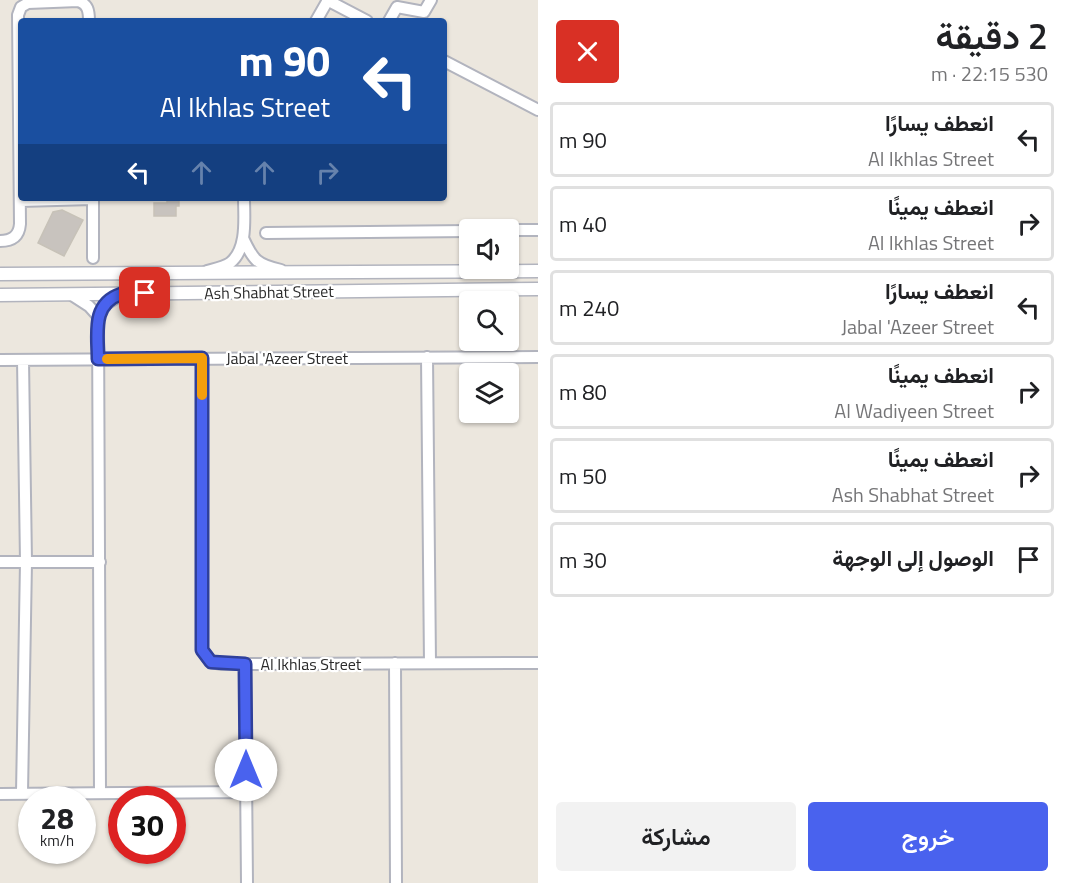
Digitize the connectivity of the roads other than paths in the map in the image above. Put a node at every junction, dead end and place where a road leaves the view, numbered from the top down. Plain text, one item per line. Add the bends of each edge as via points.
1 (328, 0) edge
2 (431, 0) edge
3 (19, 18) edge
4 (89, 18) edge
5 (318, 18) edge
6 (361, 18) edge
7 (391, 18) edge
8 (447, 63) edge
9 (538, 110) edge
10 (20, 201) edge
11 (93, 201) edge
12 (244, 201) edge
13 (538, 230) edge
14 (459, 231) edge
15 (519, 231) edge
16 (266, 233) dead end
17 (243, 238) junction
18 (0, 241) edge
19 (93, 258) dead end
20 (459, 270) edge
21 (519, 270) edge
22 (538, 271) edge
23 (290, 272) junction
24 (203, 273) junction
25 (0, 274) edge
26 (538, 289) edge
27 (122, 294) junction
28 (0, 295) edge
29 (72, 295) junction
30 (98, 316) junction
31 (427, 357) junction
32 (538, 357) edge
33 (202, 358) junction
34 (98, 359) junction
35 (0, 360) edge
36 (22, 360) junction
37 (0, 562) edge
38 (26, 562) junction
39 (100, 562) junction
40 (395, 663) junction
41 (430, 663) junction
42 (538, 663) edge
43 (245, 664) junction
44 (22, 786) edge
45 (246, 792) junction
46 (18, 793) edge
47 (96, 793) edge
48 (100, 793) junction
49 (0, 794) edge
50 (248, 883) edge
51 (396, 883) edge

1 - 5 street
1 - 6 street
2 - 7 street via 424,12 397,8
3 - 4 street via 21,7 28,3 78,1 88,9
8 - 9 street
10 - 18 street via 18,234
11 - 19 street
12 - 17 street
13 - 15 street
14 - 16 street
17 - 23 street via 259,263
17 - 24 street via 232,261
20 - 23 street, Ash Shabhat Street
21 - 22 street, Ash Shabhat Street
23 - 24 street, Ash Shabhat Street
24 - 25 street, Ash Shabhat Street
26 - 27 street, Ash Shabhat Street
27 - 29 street, Ash Shabhat Street
27 - 30 street via 106,304
28 - 29 street, Ash Shabhat Street
29 - 30 street
30 - 34 street
31 - 32 street, Jabal 'Azeer Street
31 - 33 street, Jabal 'Azeer Street
31 - 41 street
33 - 34 street, Jabal 'Azeer Street
33 - 43 street, Al Ikhlas Street via 202,650 211,662
34 - 36 street, Jabal 'Azeer Street
34 - 39 street
35 - 36 street, Jabal 'Azeer Street
36 - 38 street
37 - 38 street
38 - 39 street
38 - 44 street
39 - 48 street
40 - 41 street, Al Ikhlas Street
40 - 43 street, Al Ikhlas Street
40 - 51 street
41 - 42 street, Al Ikhlas Street
43 - 45 street
45 - 48 street
45 - 50 street
46 - 49 street
47 - 48 street

